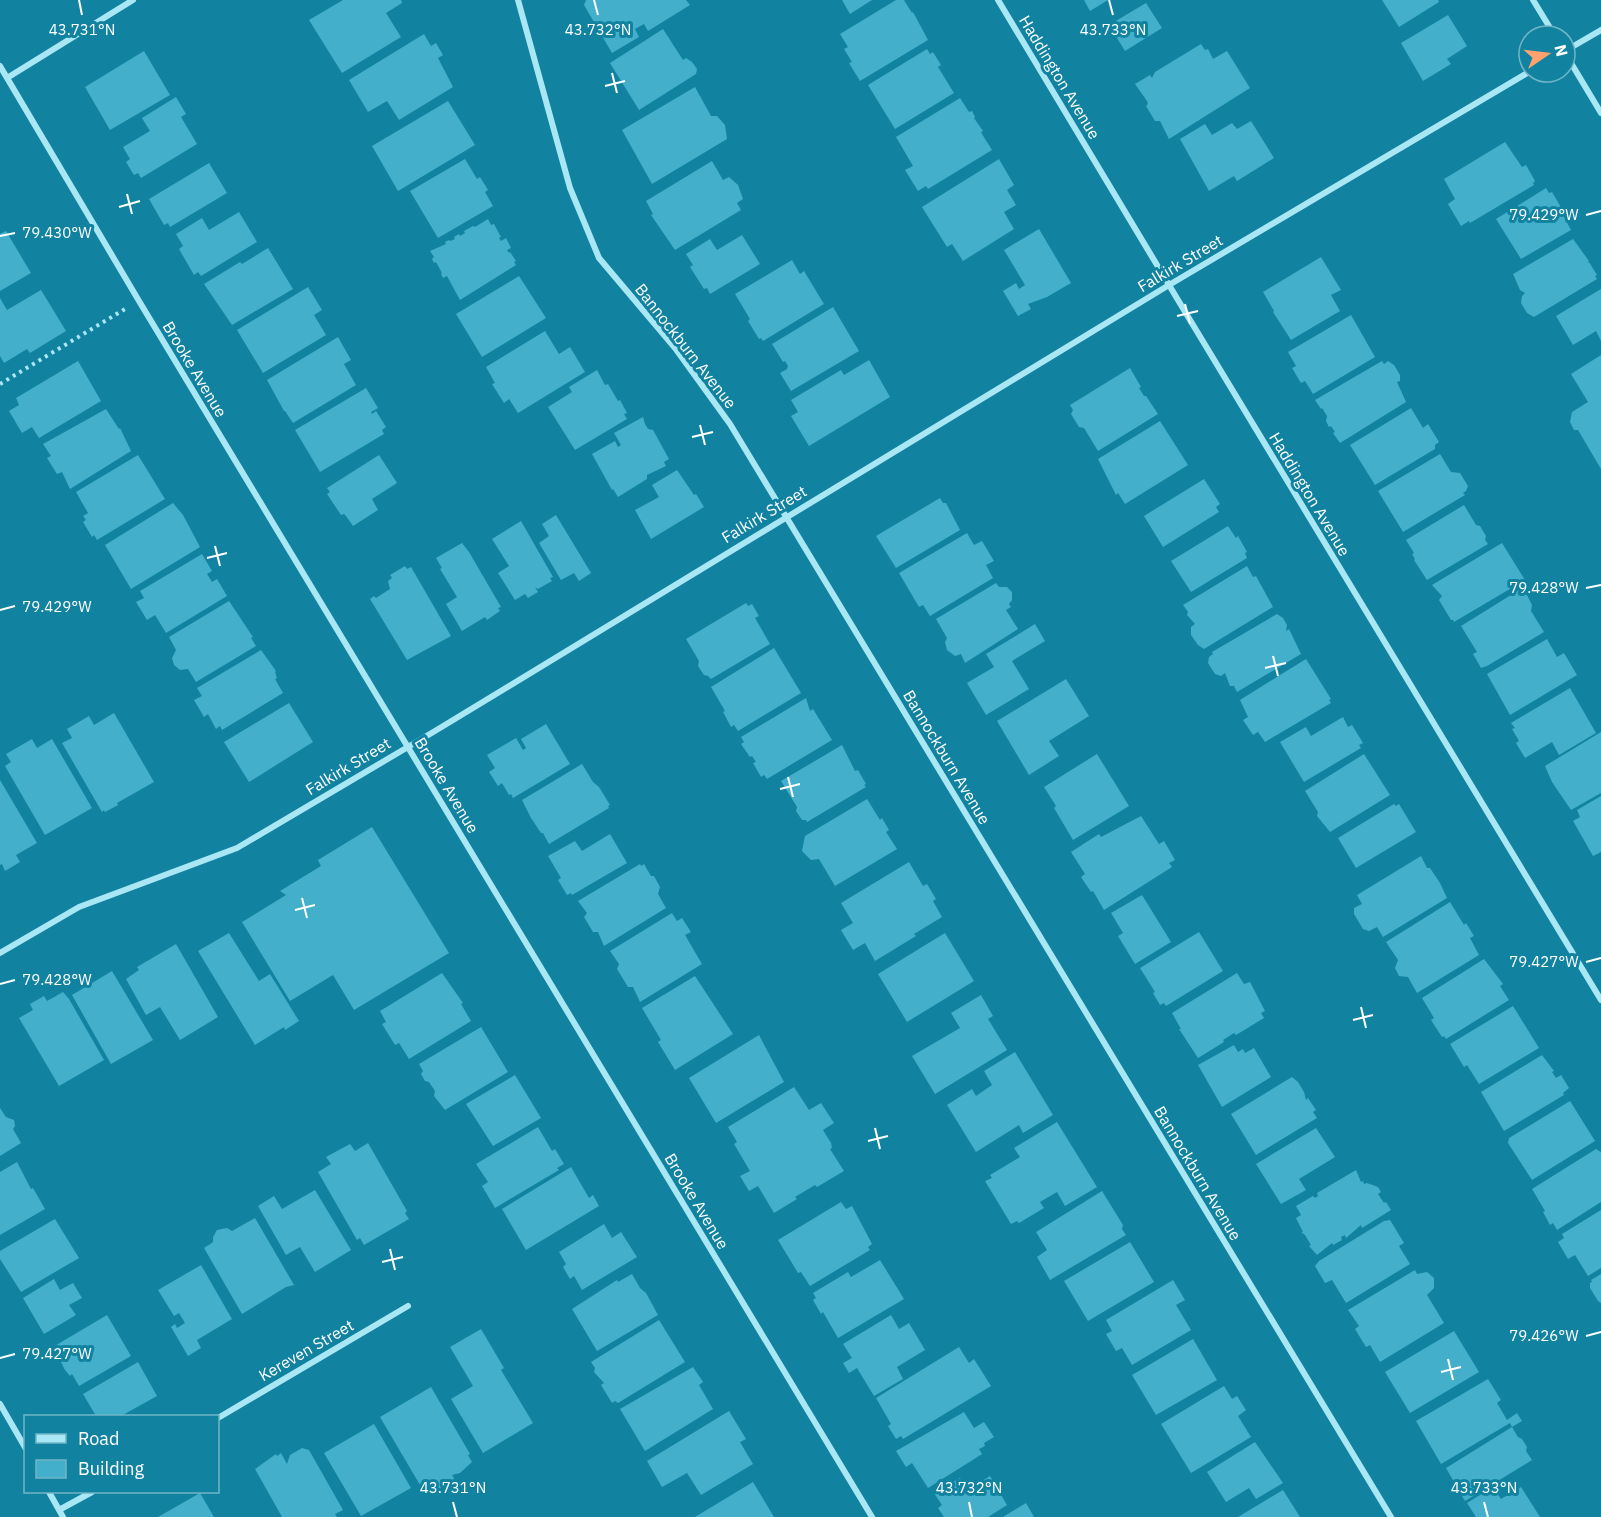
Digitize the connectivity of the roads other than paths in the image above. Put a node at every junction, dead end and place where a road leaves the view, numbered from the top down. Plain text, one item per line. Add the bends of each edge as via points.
1 (133, 0) edge
2 (518, 0) edge
3 (999, 0) edge
4 (1533, 0) edge
5 (1548, 24) edge
6 (1601, 30) edge
7 (1577, 45) edge
8 (0, 66) edge
9 (1577, 72) edge
10 (7, 78) junction
11 (1517, 79) edge
12 (1601, 113) edge
13 (1169, 285) junction
14 (786, 516) junction
15 (408, 746) junction
16 (0, 952) edge
17 (1601, 1000) edge
18 (408, 1306) dead end
19 (0, 1404) edge
20 (219, 1417) edge
21 (24, 1446) edge
22 (50, 1493) edge
23 (89, 1493) edge
24 (59, 1510) junction
25 (63, 1517) edge
26 (872, 1517) edge
27 (1391, 1517) edge

1 - 10 street
2 - 14 street, Bannockburn Avenue via 570,188 598,258 682,358 730,424
3 - 13 street, Haddington Avenue
4 - 5 street
6 - 7 street
8 - 10 street, Brooke Avenue
9 - 12 street
10 - 15 street, Brooke Avenue
11 - 13 street, Falkirk Street
13 - 14 street, Falkirk Street
13 - 17 street, Haddington Avenue
14 - 15 street, Falkirk Street
14 - 27 street, Bannockburn Avenue
15 - 16 street, Falkirk Street via 237,848 79,907
15 - 26 street, Brooke Avenue
18 - 20 street, Kereven Street
19 - 21 street
22 - 24 street
23 - 24 street
24 - 25 street

